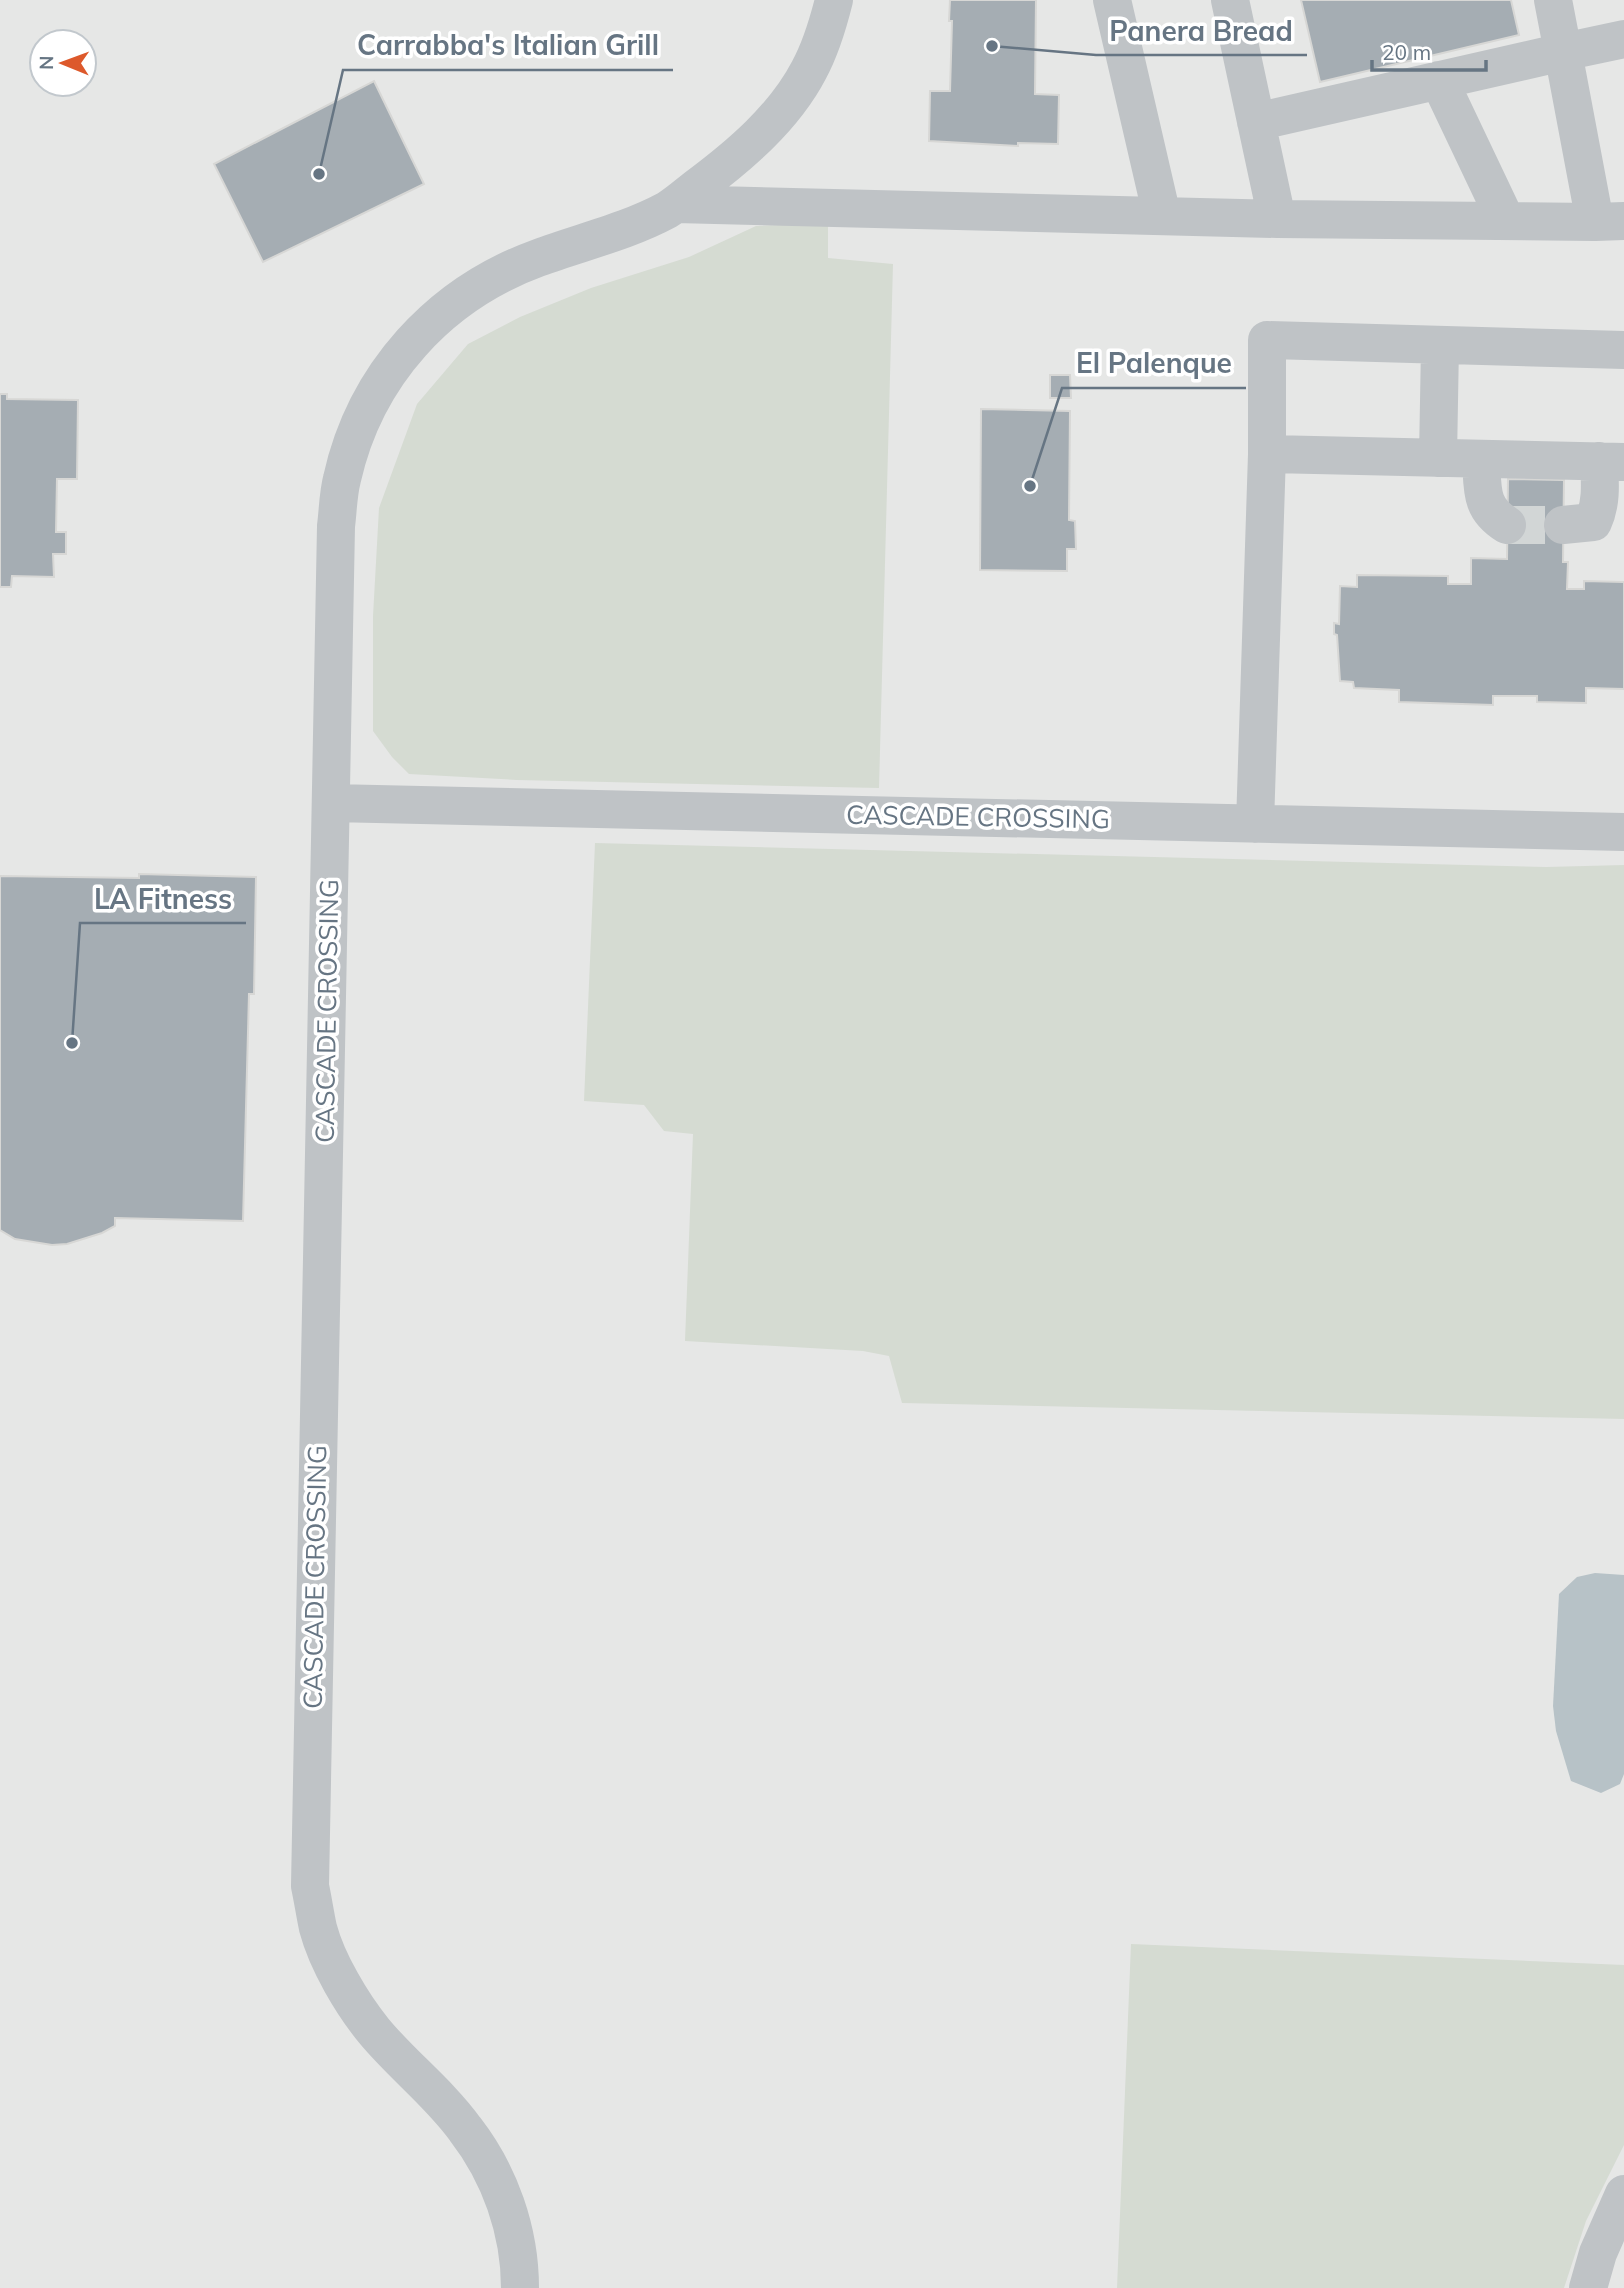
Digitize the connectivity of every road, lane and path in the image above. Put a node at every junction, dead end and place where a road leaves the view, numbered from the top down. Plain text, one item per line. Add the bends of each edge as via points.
1 (834, 0) edge
2 (1112, 0) edge
3 (1230, 0) edge
4 (1553, 0) edge
5 (1624, 39) edge
6 (1563, 51) junction
7 (1439, 80) junction
8 (1256, 122) junction
9 (676, 204) junction
10 (1162, 216) junction
11 (1277, 219) junction
12 (1506, 221) junction
13 (1609, 221) edge
14 (1440, 345) junction
15 (1624, 350) edge
16 (1267, 454) junction
17 (1438, 458) junction
18 (1481, 459) junction
19 (1612, 461) edge
20 (1507, 524) dead end
21 (1563, 524) tunnel mouth
22 (332, 803) junction
23 (1255, 824) junction
24 (1624, 832) edge
25 (1624, 2194) edge
26 (520, 2288) edge
27 (1588, 2288) edge

1 - 9 lane, CASCADE CROSSING via 809,71 782,111 731,162
2 - 10 lane
3 - 8 lane
4 - 6 lane
5 - 6 lane
6 - 7 lane
6 - 13 lane
7 - 8 lane
7 - 12 lane
8 - 11 lane
9 - 10 lane
9 - 22 lane, CASCADE CROSSING via 619,232 489,280 416,335 379,384 342,479 336,526
10 - 11 lane
11 - 12 lane
12 - 13 lane
14 - 15 lane
14 - 16 lane via 1268,340
14 - 17 lane
16 - 17 lane
16 - 23 lane
17 - 18 lane
18 - 19 lane
18 - 20 lane via 1483,498 1492,513
19 - 21 lane via 1592,522
22 - 23 lane, CASCADE CROSSING
22 - 26 lane, CASCADE CROSSING via 310,1886 319,1930 337,1974 374,2030 465,2129 493,2173 513,2224
23 - 24 lane, CASCADE CROSSING
25 - 27 lane

